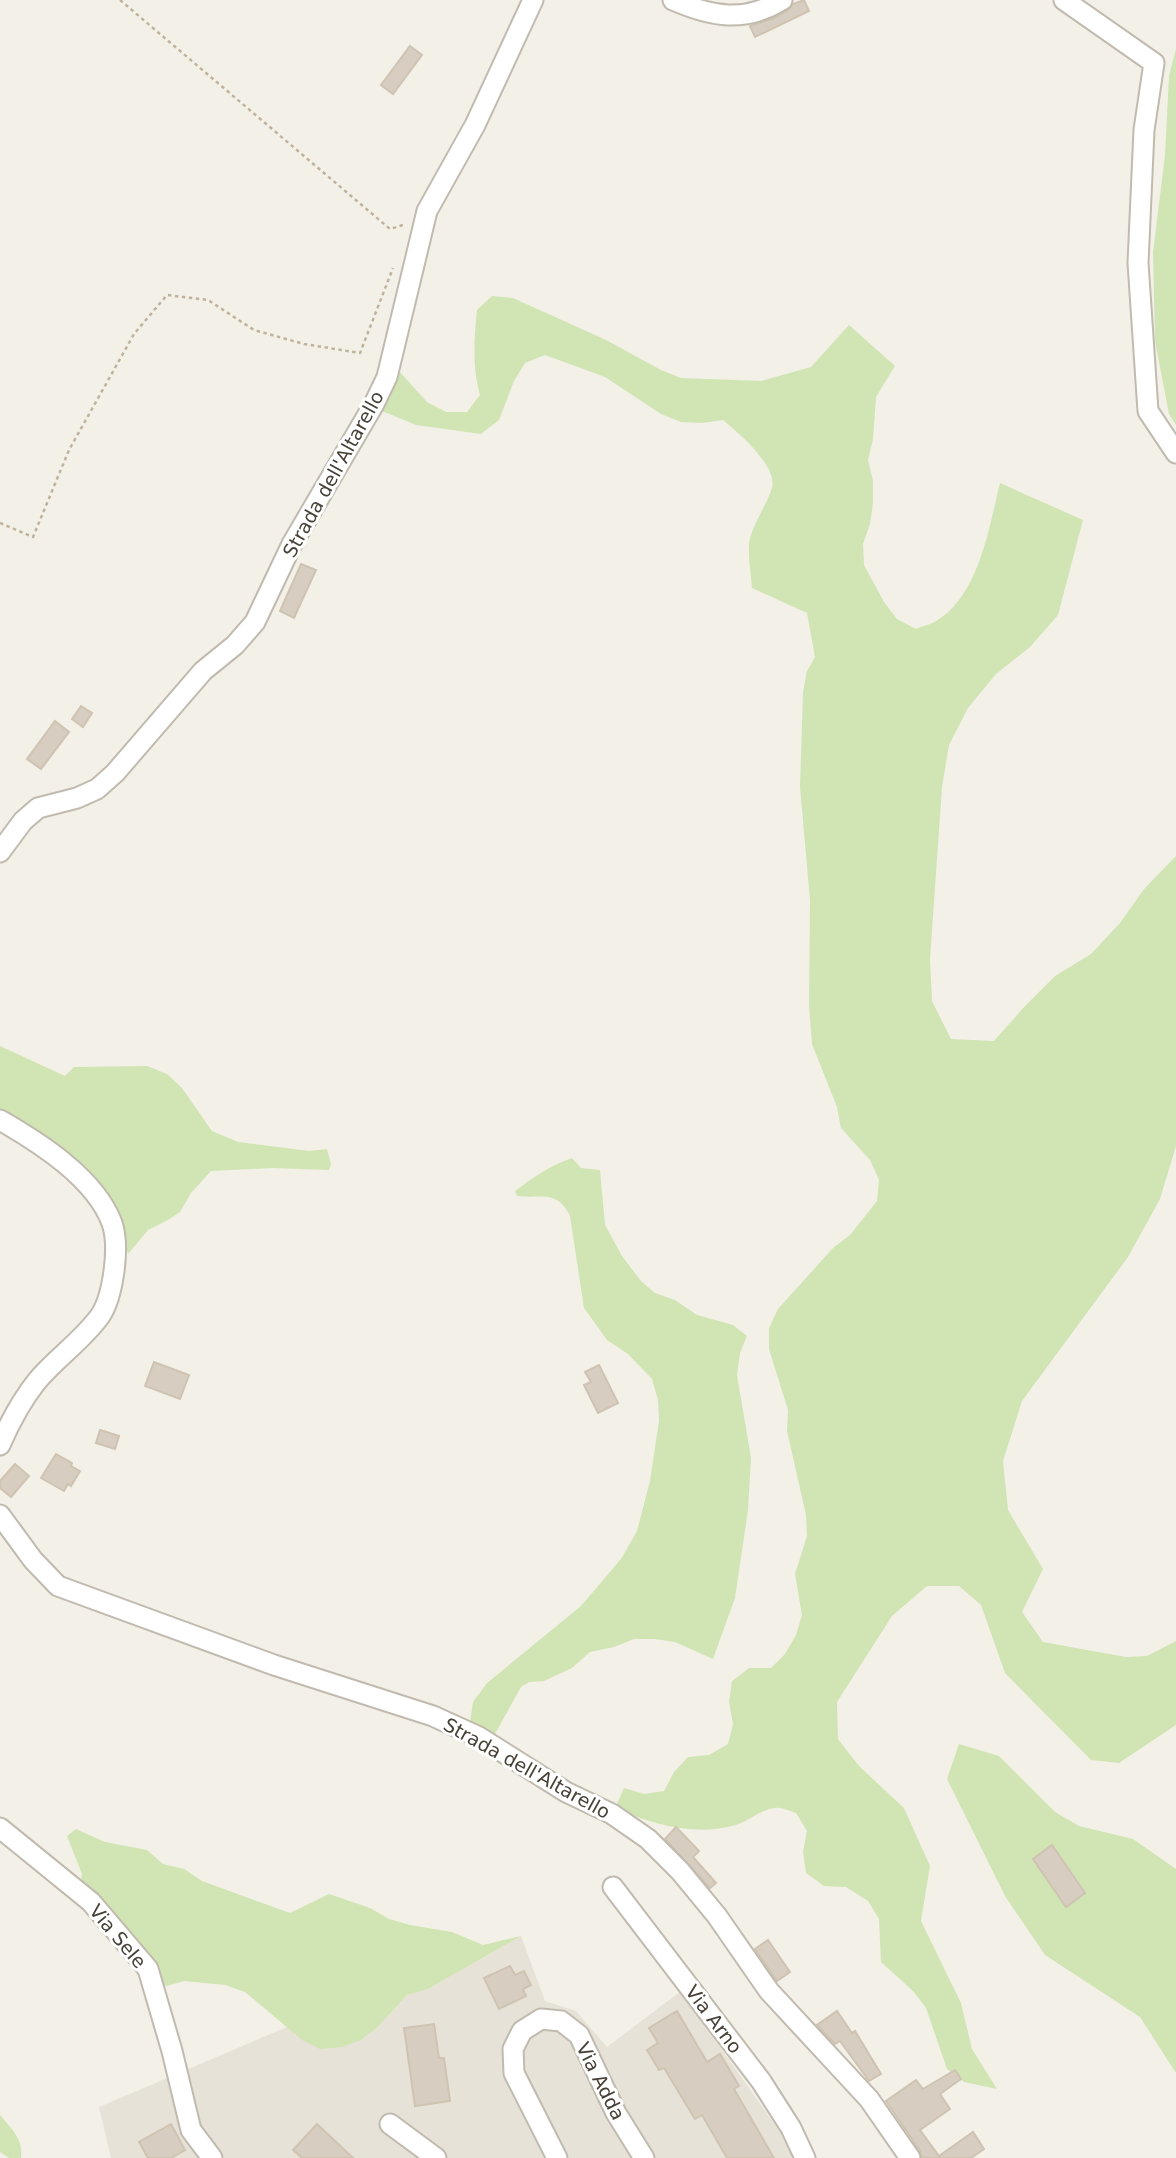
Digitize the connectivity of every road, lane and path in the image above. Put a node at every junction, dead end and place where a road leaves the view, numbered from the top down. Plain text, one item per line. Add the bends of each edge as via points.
1 (120, 0) edge
2 (533, 0) edge
3 (673, 0) edge
4 (782, 0) edge
5 (1064, 0) edge
6 (407, 234) dead end
7 (397, 258) dead end
8 (1176, 453) edge
9 (0, 523) edge
10 (0, 852) edge
11 (0, 1120) edge
12 (0, 1445) edge
13 (0, 1515) edge
14 (0, 1828) edge
15 (613, 1887) dead end
16 (390, 2124) dead end
17 (212, 2158) edge
18 (436, 2158) edge
19 (557, 2158) edge
20 (644, 2158) edge
21 (805, 2158) edge
22 (910, 2158) edge

1 - 6 path via 390,229 411,222
2 - 10 street, Strada dell'Altarello via 475,125 426,211 387,377 292,544 256,622 203,671 115,773 97,789 38,808
3 - 4 street via 730,17 764,11
5 - 8 street via 1154,63 1144,130 1138,263 1148,411
7 - 9 path via 360,353 254,330 208,300 167,295 134,334 69,450 33,537
11 - 12 street via 36,1141 96,1194 112,1224 117,1254 112,1287 101,1314 38,1379
13 - 22 street, Strada dell'Altarello via 58,1587 433,1716 479,1737 648,1839 717,1916 769,1991 869,2099
14 - 17 street, Via Sele via 92,1902 148,1969 191,2130
15 - 21 street, Via Arno via 761,2081
16 - 18 street
19 - 20 street, Via Adda via 514,2073 513,2049 522,2031 541,2019 561,2021 579,2035 616,2113

